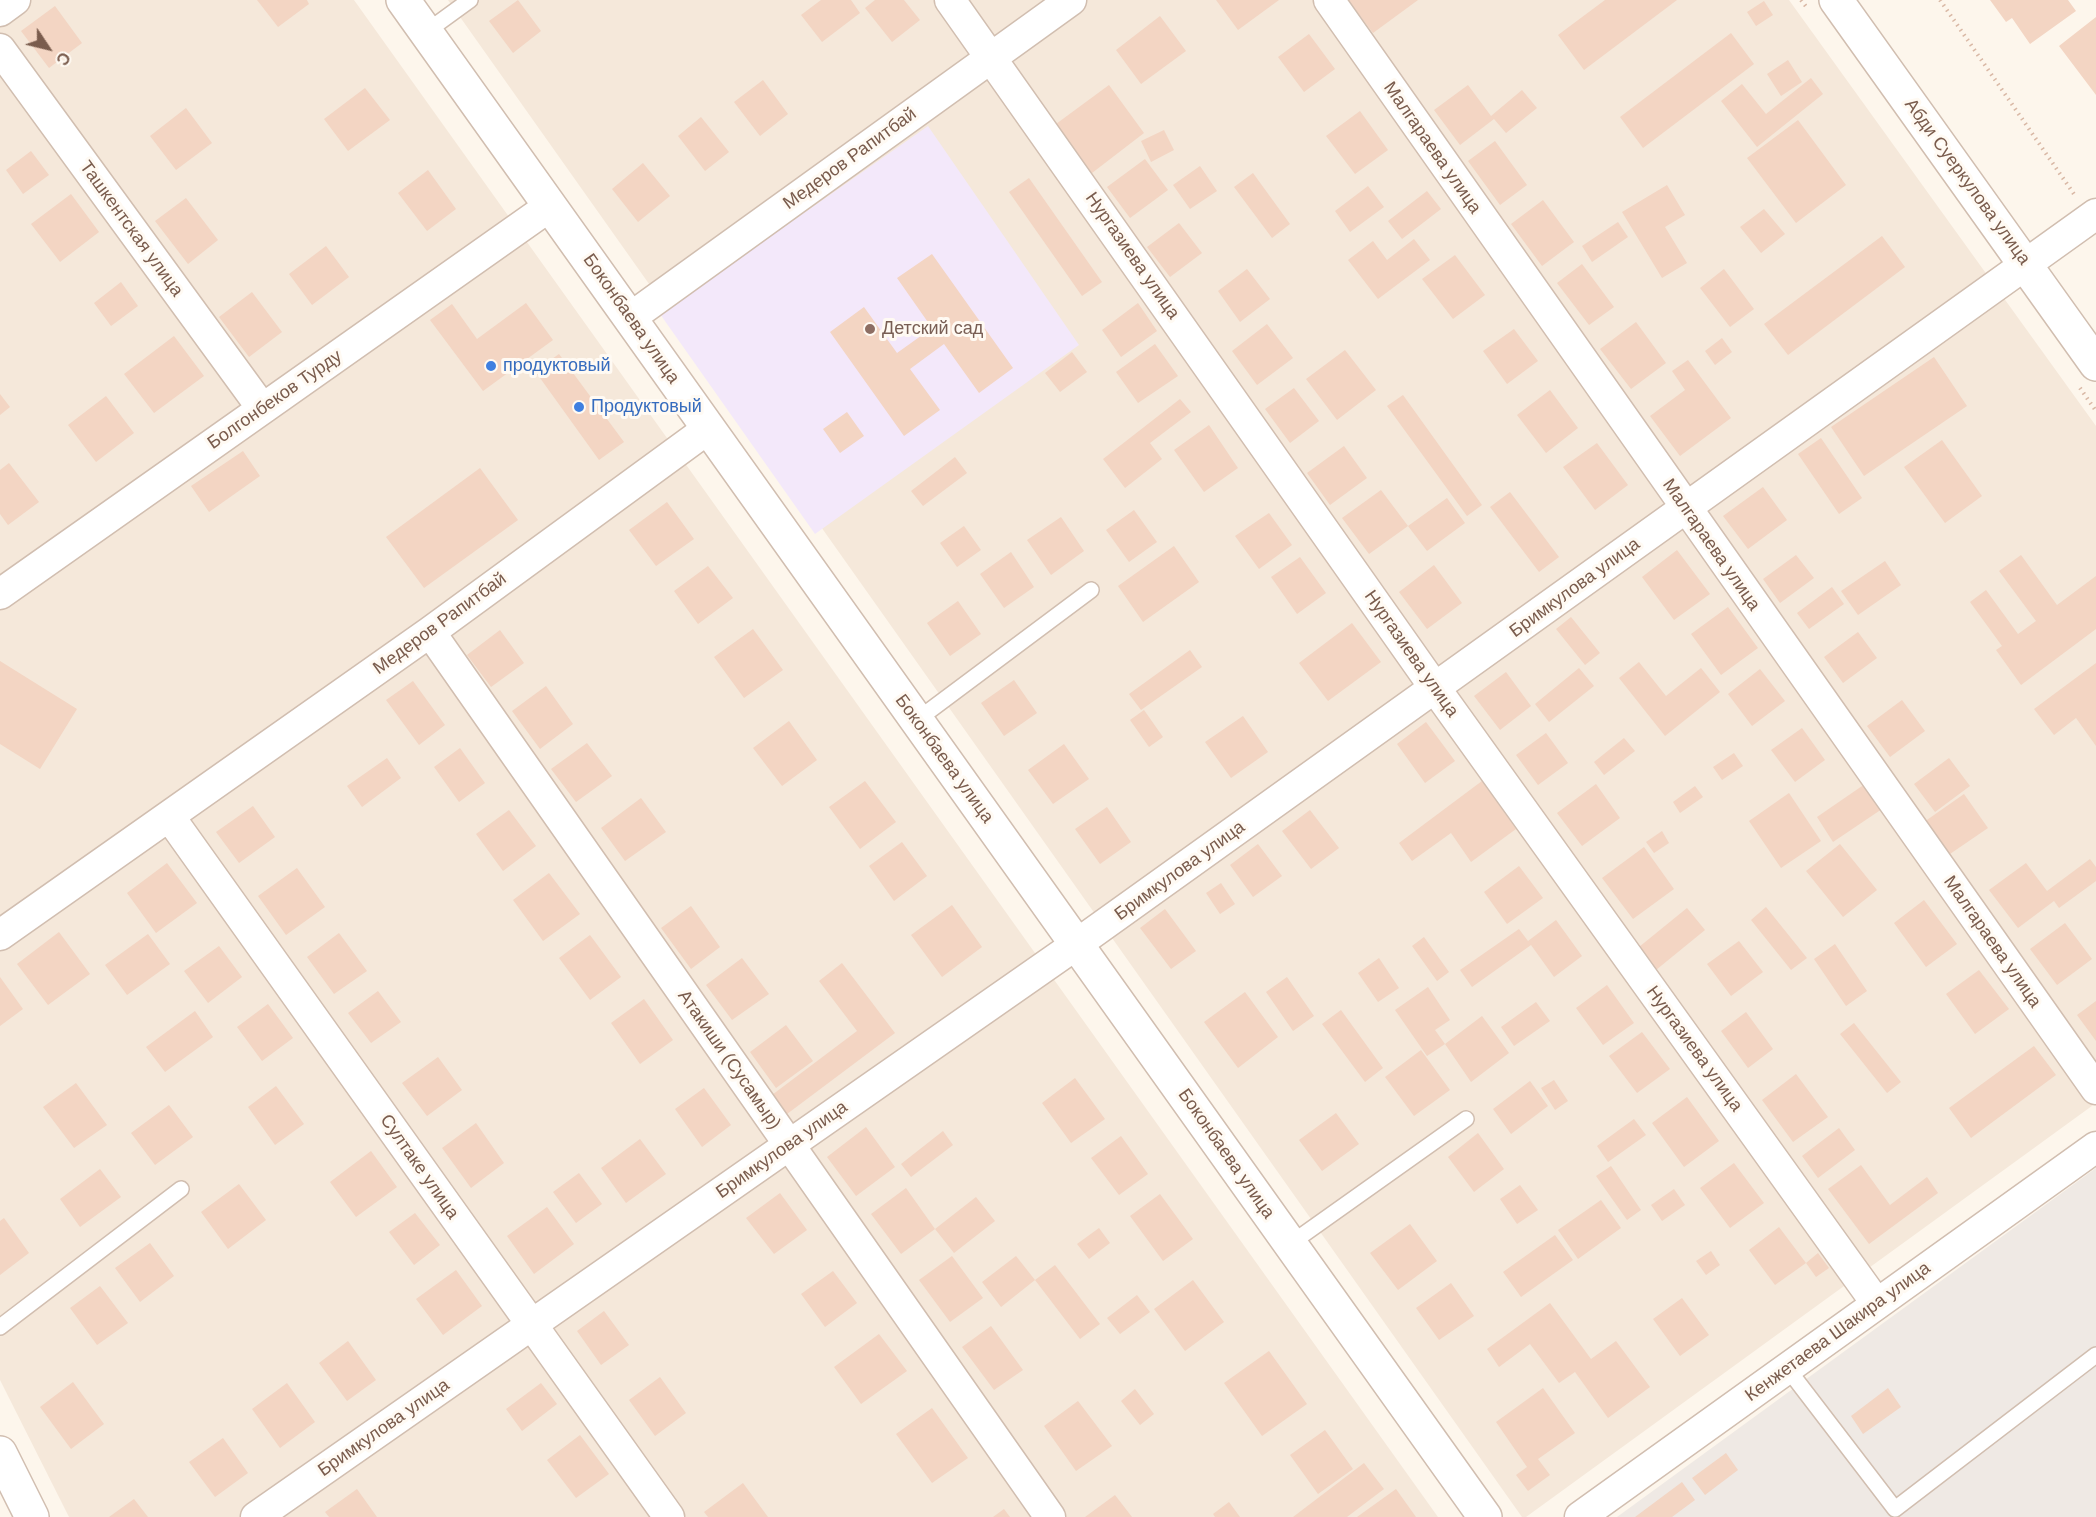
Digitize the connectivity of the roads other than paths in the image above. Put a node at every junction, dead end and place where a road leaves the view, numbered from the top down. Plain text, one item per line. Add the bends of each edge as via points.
1 (15, 0) edge
2 (404, 0) edge
3 (470, 0) edge
4 (950, 0) edge
5 (1071, 0) edge
6 (1329, 0) edge
7 (1836, 0) edge
8 (0, 11) edge
9 (426, 32) junction
10 (0, 49) edge
11 (992, 57) junction
12 (550, 206) junction
13 (2093, 215) edge
14 (2026, 264) junction
15 (630, 318) junction
16 (2096, 364) edge
17 (262, 408) junction
18 (709, 428) junction
19 (1685, 509) junction
20 (2, 588) edge
21 (1091, 590) dead end
22 (430, 632) junction
23 (1435, 688) junction
24 (917, 720) junction
25 (169, 816) junction
26 (0, 935) edge
27 (1077, 945) junction
28 (2096, 1089) edge
29 (1466, 1119) dead end
30 (789, 1146) junction
31 (2096, 1147) edge
32 (182, 1189) dead end
33 (1290, 1244) junction
34 (1877, 1304) junction
35 (532, 1325) junction
36 (0, 1327) edge
37 (2096, 1355) edge
38 (1787, 1368) junction
39 (0, 1453) edge
40 (287, 1508) edge
41 (32, 1517) edge
42 (256, 1517) edge
43 (669, 1517) edge
44 (1050, 1517) edge
45 (1485, 1517) edge
46 (1580, 1517) edge

1 - 8 street
2 - 9 street, Боконбаева улица
3 - 9 lane
4 - 11 street, Нургазиева улица
5 - 11 street, Медеров Рапитбай
6 - 19 street, Малгараева улица
7 - 14 street, Абди Суеркулова улица
9 - 12 street, Боконбаева улица
10 - 17 street, Ташкентская улица
11 - 15 street, Медеров Рапитбай
11 - 23 street, Нургазиева улица
12 - 15 street, Боконбаева улица
12 - 17 street, Болгонбеков Турду
13 - 14 street, Бримкулова улица
14 - 16 street, Абди Суеркулова улица
14 - 19 street, Бримкулова улица
15 - 18 street, Боконбаева улица
17 - 20 street, Болгонбеков Турду
18 - 22 street, Медеров Рапитбай
18 - 24 street, Боконбаева улица
19 - 23 street, Бримкулова улица
19 - 28 street, Малгараева улица
21 - 24 lane
22 - 25 street, Медеров Рапитбай
22 - 30 street, Атакиши (Сусамыр)
23 - 27 street, Бримкулова улица
23 - 34 street, Нургазиева улица
24 - 27 street, Боконбаева улица
25 - 26 street, Медеров Рапитбай
25 - 35 street, Султаке улица
27 - 30 street, Бримкулова улица
27 - 33 street, Боконбаева улица
29 - 33 lane
30 - 35 street, Бримкулова улица
30 - 44 street, Атакиши (Сусамыр)
31 - 34 street, Кенжетаева Шакира улица
32 - 36 lane
33 - 45 street, Боконбаева улица
34 - 38 street, Кенжетаева Шакира улица
35 - 40 street, Бримкулова улица
35 - 43 street, Султаке улица
37 - 38 lane via 1895,1509
38 - 46 street, Кенжетаева Шакира улица
39 - 41 street
40 - 42 street, Бримкулова улица

